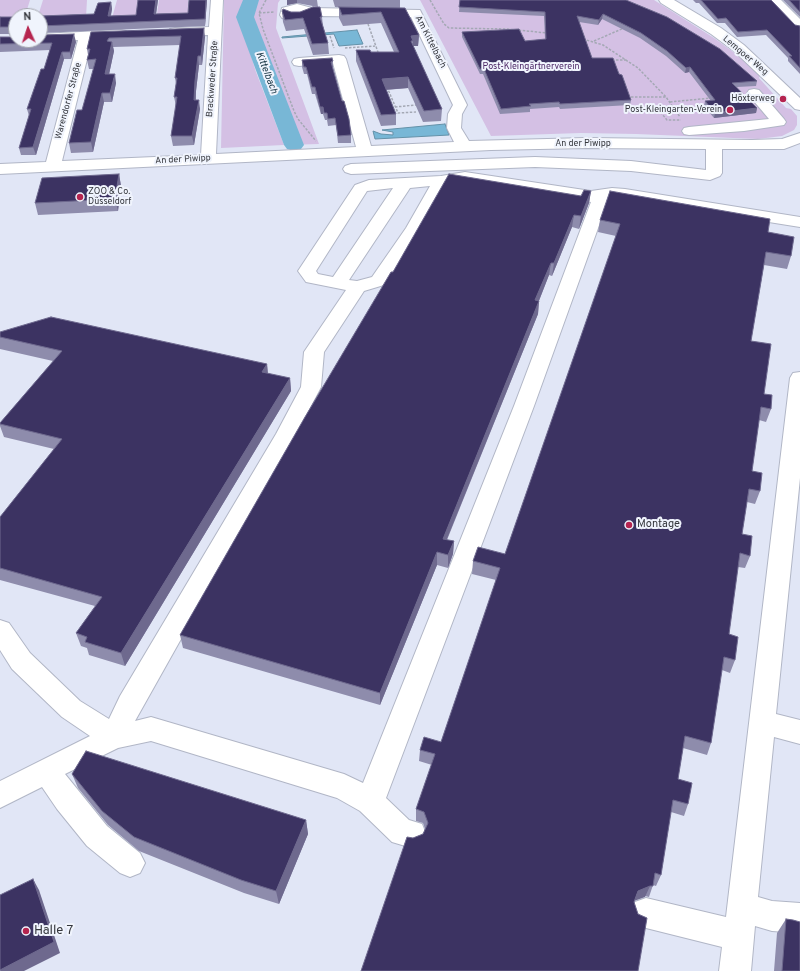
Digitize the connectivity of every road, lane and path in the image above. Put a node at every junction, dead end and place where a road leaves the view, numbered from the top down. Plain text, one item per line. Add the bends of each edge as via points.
1 (217, 0) edge
2 (266, 0) edge
3 (430, 0) edge
4 (665, 0) edge
5 (774, 0) edge
6 (309, 12) edge
7 (362, 12) junction
8 (627, 26) edge
9 (800, 26) edge
10 (216, 31) junction
11 (163, 33) edge
12 (548, 33) edge
13 (132, 34) edge
14 (86, 36) junction
15 (48, 38) edge
16 (582, 39) edge
17 (594, 41) junction
18 (376, 46) junction
19 (342, 48) dead end
20 (374, 57) edge
21 (605, 60) edge
22 (628, 60) junction
23 (299, 62) dead end
24 (386, 86) edge
25 (794, 92) edge
26 (754, 93) dead end
27 (627, 97) edge
28 (666, 97) junction
29 (716, 97) edge
30 (670, 102) junction
31 (416, 105) edge
32 (800, 106) edge
33 (395, 107) junction
34 (646, 109) dead end
35 (416, 112) dead end
36 (683, 122) junction
37 (800, 138) edge
38 (696, 145) junction
39 (714, 145) junction
40 (464, 146) junction
41 (365, 151) junction
42 (322, 153) junction
43 (208, 159) junction
44 (0, 168) edge
45 (351, 169) dead end
46 (52, 173) junction
47 (441, 181) junction
48 (405, 183) junction
49 (598, 196) junction
50 (800, 222) edge
51 (339, 282) junction
52 (357, 287) junction
53 (800, 378) edge
54 (0, 630) edge
55 (762, 722) junction
56 (800, 732) edge
57 (114, 737) junction
58 (46, 770) junction
59 (0, 795) edge
60 (370, 802) junction
61 (412, 834) dead end
62 (130, 863) dead end
63 (646, 913) dead end
64 (800, 918) edge
65 (740, 922) junction
66 (735, 971) edge

1 - 10 street, Brackweder Straße
2 - 42 path via 259,13 263,29 294,111 318,143
3 - 12 path via 448,28
4 - 25 street, Lemgoer Weg via 740,48
5 - 9 street
6 - 7 street, Am Kittelbach
7 - 18 path
7 - 40 street, Am Kittelbach via 417,14 460,105 455,114 454,128
8 - 17 path
10 - 11 street
10 - 43 street, Brackweder Straße
13 - 14 street
14 - 15 street
14 - 46 street, Warendorfer Straße
16 - 17 path
17 - 22 path
18 - 19 path
18 - 20 path via 379,56
21 - 22 path
22 - 28 path via 648,76
23 - 41 street via 339,59
24 - 33 path
25 - 32 street, Lemgoer Weg
26 - 36 street via 778,122 744,127
27 - 28 path
28 - 30 path
29 - 30 path
30 - 36 path
31 - 33 path
33 - 35 path via 398,113
34 - 36 path via 658,109 667,120
36 - 38 street
37 - 39 street, An der Piwipp via 784,144
38 - 39 street, An der Piwipp
38 - 40 street, An der Piwipp via 587,143
39 - 45 street via 714,173 710,175 631,166 535,162
40 - 41 street, An der Piwipp
41 - 42 street, An der Piwipp
42 - 43 street, An der Piwipp
43 - 46 street, An der Piwipp via 76,165 72,177
44 - 46 street
47 - 48 street
47 - 49 street via 465,177
47 - 52 street via 414,228 378,281
48 - 51 street
48 - 51 street via 369,185 361,188 307,271 312,278
49 - 50 street via 625,194
49 - 60 street via 599,202 589,231 524,406
51 - 52 street
52 - 57 street via 314,352 311,387 129,704
53 - 55 street
54 - 57 street via 21,661 71,709
55 - 56 street
55 - 65 street
57 - 58 street
57 - 60 street via 151,729 344,787
58 - 59 street
58 - 62 street via 97,836
60 - 61 street via 402,832
63 - 65 street
64 - 65 street via 772,916
65 - 66 street

